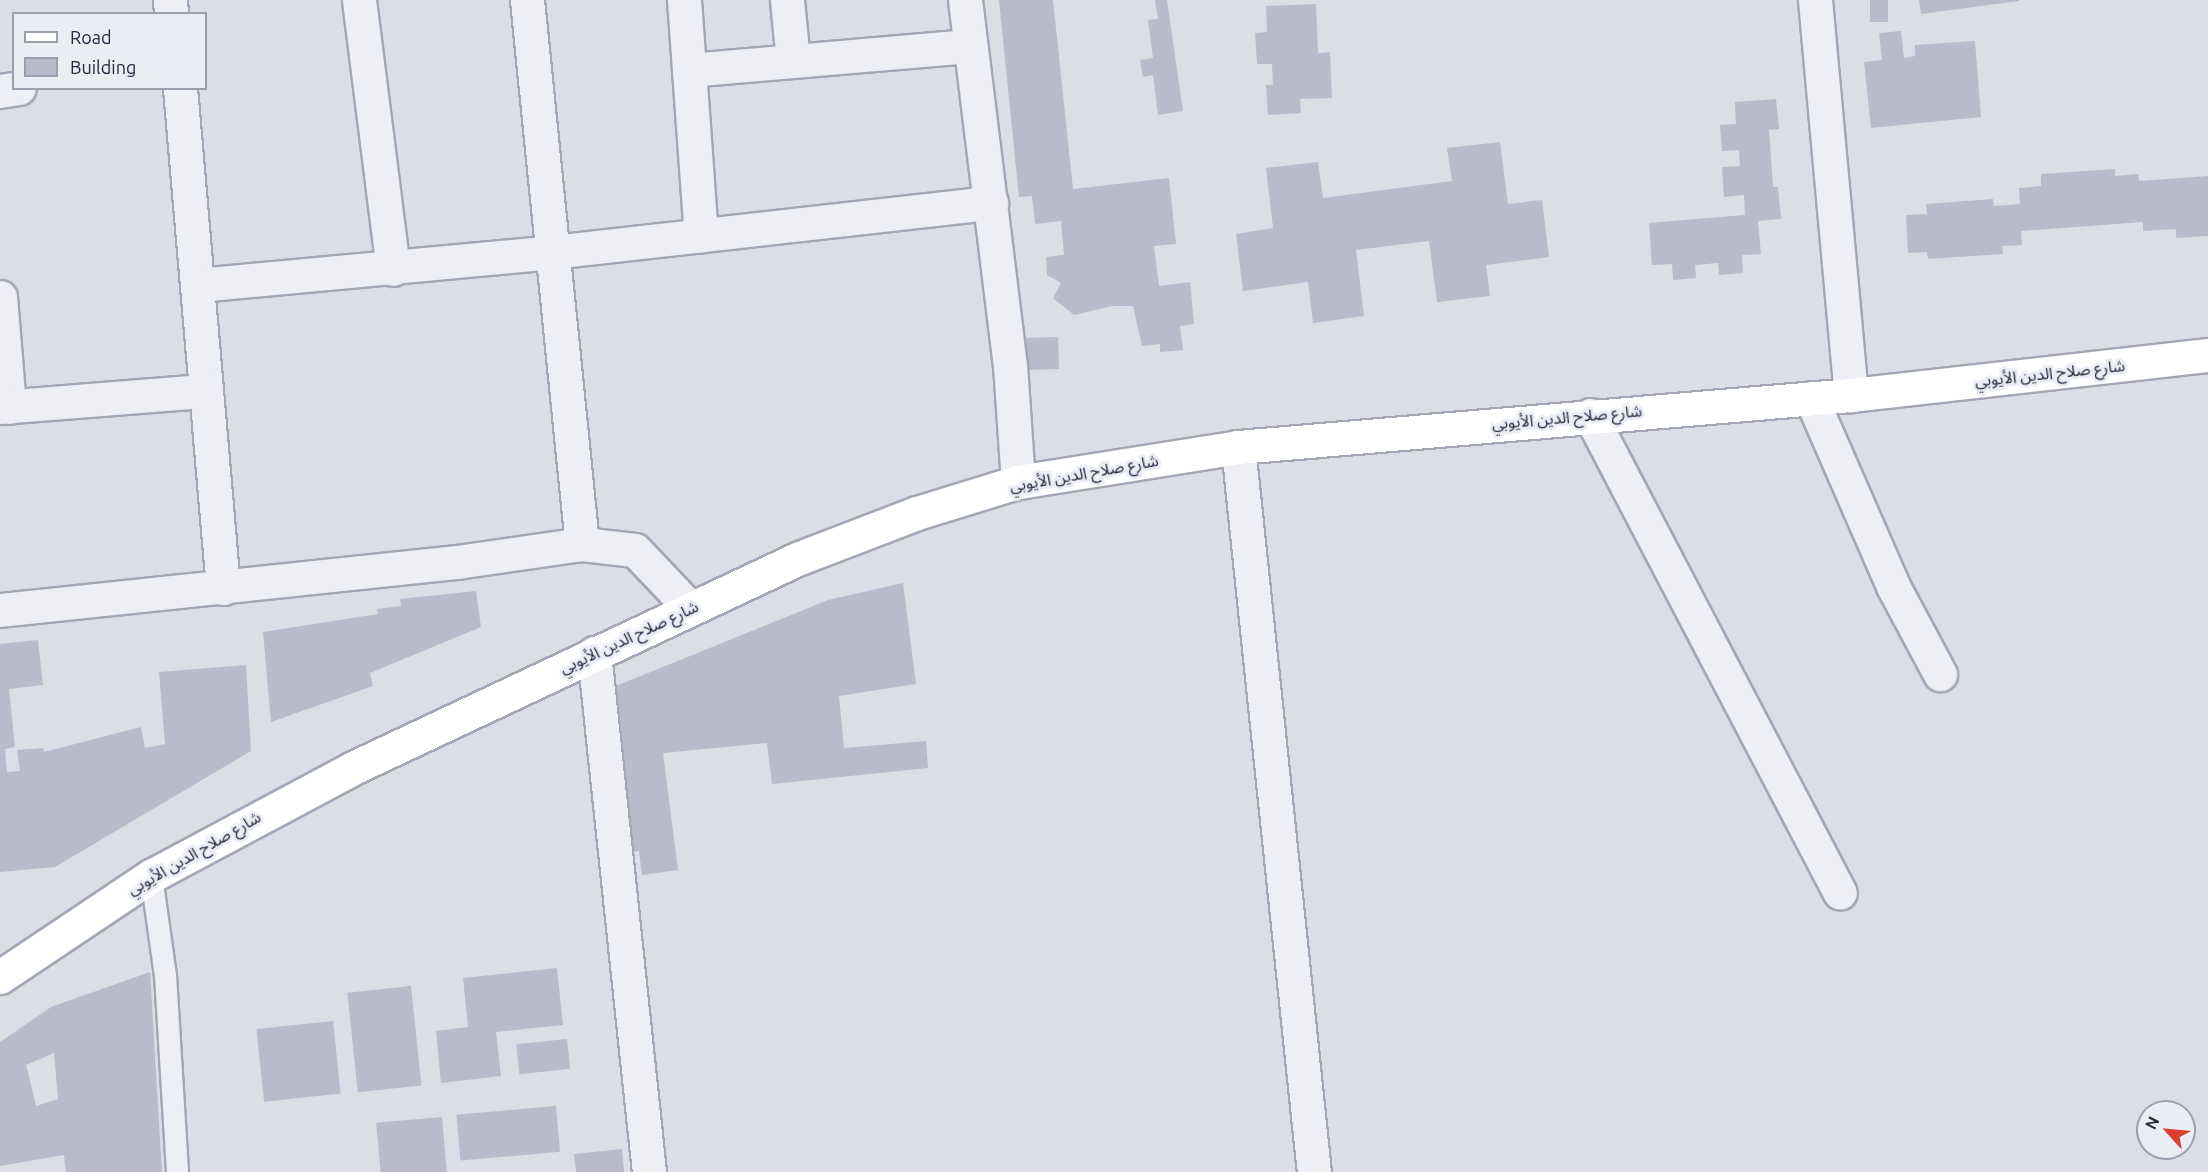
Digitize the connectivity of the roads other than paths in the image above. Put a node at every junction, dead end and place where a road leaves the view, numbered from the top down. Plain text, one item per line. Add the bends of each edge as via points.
1 (359, 0) edge
2 (527, 0) edge
3 (684, 0) edge
4 (787, 0) edge
5 (965, 0) edge
6 (1815, 0) edge
7 (970, 46) junction
8 (793, 61) junction
9 (689, 70) junction
10 (180, 90) edge
11 (991, 203) junction
12 (701, 236) junction
13 (552, 252) junction
14 (393, 269) junction
15 (198, 285) junction
16 (0, 297) edge
17 (2208, 355) edge
18 (206, 391) junction
19 (1851, 395) junction
20 (1810, 398) junction
21 (4, 407) edge
22 (1590, 415) junction
23 (1238, 447) junction
24 (1018, 482) junction
25 (582, 544) junction
26 (223, 588) junction
27 (691, 609) junction
28 (0, 610) edge
29 (594, 653) junction
30 (1940, 674) dead end
31 (151, 876) junction
32 (1840, 893) dead end
33 (0, 977) edge
34 (177, 1172) edge
35 (648, 1172) edge
36 (1314, 1172) edge

1 - 14 street
2 - 13 street
3 - 9 street
4 - 8 street
5 - 7 street
6 - 19 street
7 - 8 street
7 - 11 street
8 - 9 street
9 - 12 street
10 - 15 street
11 - 12 street
11 - 24 street
12 - 13 street
13 - 14 street
13 - 25 street
14 - 15 street
15 - 18 street
16 - 21 street
17 - 19 main road, شارع صلاح الدين الأيوبي
18 - 21 street
18 - 26 street
19 - 20 main road, شارع صلاح الدين الأيوبي
20 - 22 main road, شارع صلاح الدين الأيوبي
20 - 30 street via 1893,586
22 - 23 main road, شارع صلاح الدين الأيوبي
22 - 32 street
23 - 24 main road, شارع صلاح الدين الأيوبي
23 - 36 street
24 - 27 main road, شارع صلاح الدين الأيوبي via 917,513 797,559
25 - 26 street
25 - 27 street via 635,550
26 - 28 street
27 - 29 main road, شارع صلاح الدين الأيوبي
29 - 31 main road, شارع صلاح الدين الأيوبي via 353,768
29 - 35 street
31 - 33 main road, شارع صلاح الدين الأيوبي
31 - 34 lane via 165,975

